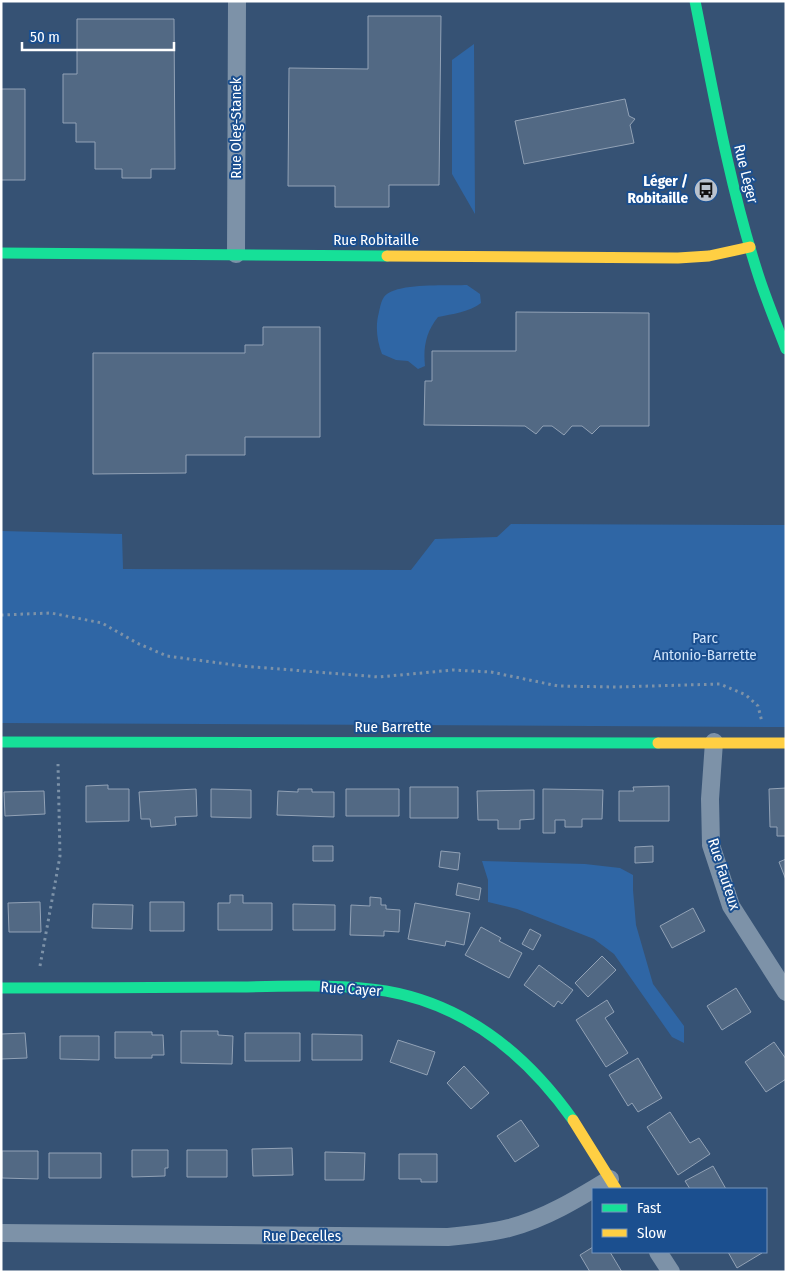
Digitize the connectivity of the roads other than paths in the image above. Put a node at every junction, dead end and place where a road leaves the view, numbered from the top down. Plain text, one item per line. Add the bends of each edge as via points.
1 (237, 1) edge
2 (695, 1) edge
3 (750, 248) junction
4 (1, 253) edge
5 (236, 254) junction
6 (786, 349) edge
7 (1, 742) edge
8 (714, 742) junction
9 (786, 743) edge
10 (1, 988) edge
11 (786, 992) edge
12 (613, 1184) edge
13 (592, 1193) edge
14 (1, 1233) edge
15 (659, 1253) edge
16 (671, 1272) edge

1 - 5 street, Rue Oleg-Stanek
2 - 3 street, Rue Léger via 721,134
3 - 5 street, Rue Robitaille via 678,258
3 - 6 street, Rue Léger
4 - 5 street, Rue Robitaille
7 - 8 street, Rue Barrette
8 - 9 street, Rue Barrette
8 - 11 street, Rue Fauteux via 711,845 731,906
10 - 12 street, Rue Cayer via 321,987 358,988 418,998 470,1020 523,1059 559,1100
13 - 14 street, Rue Decelles via 511,1227 448,1237
15 - 16 street

